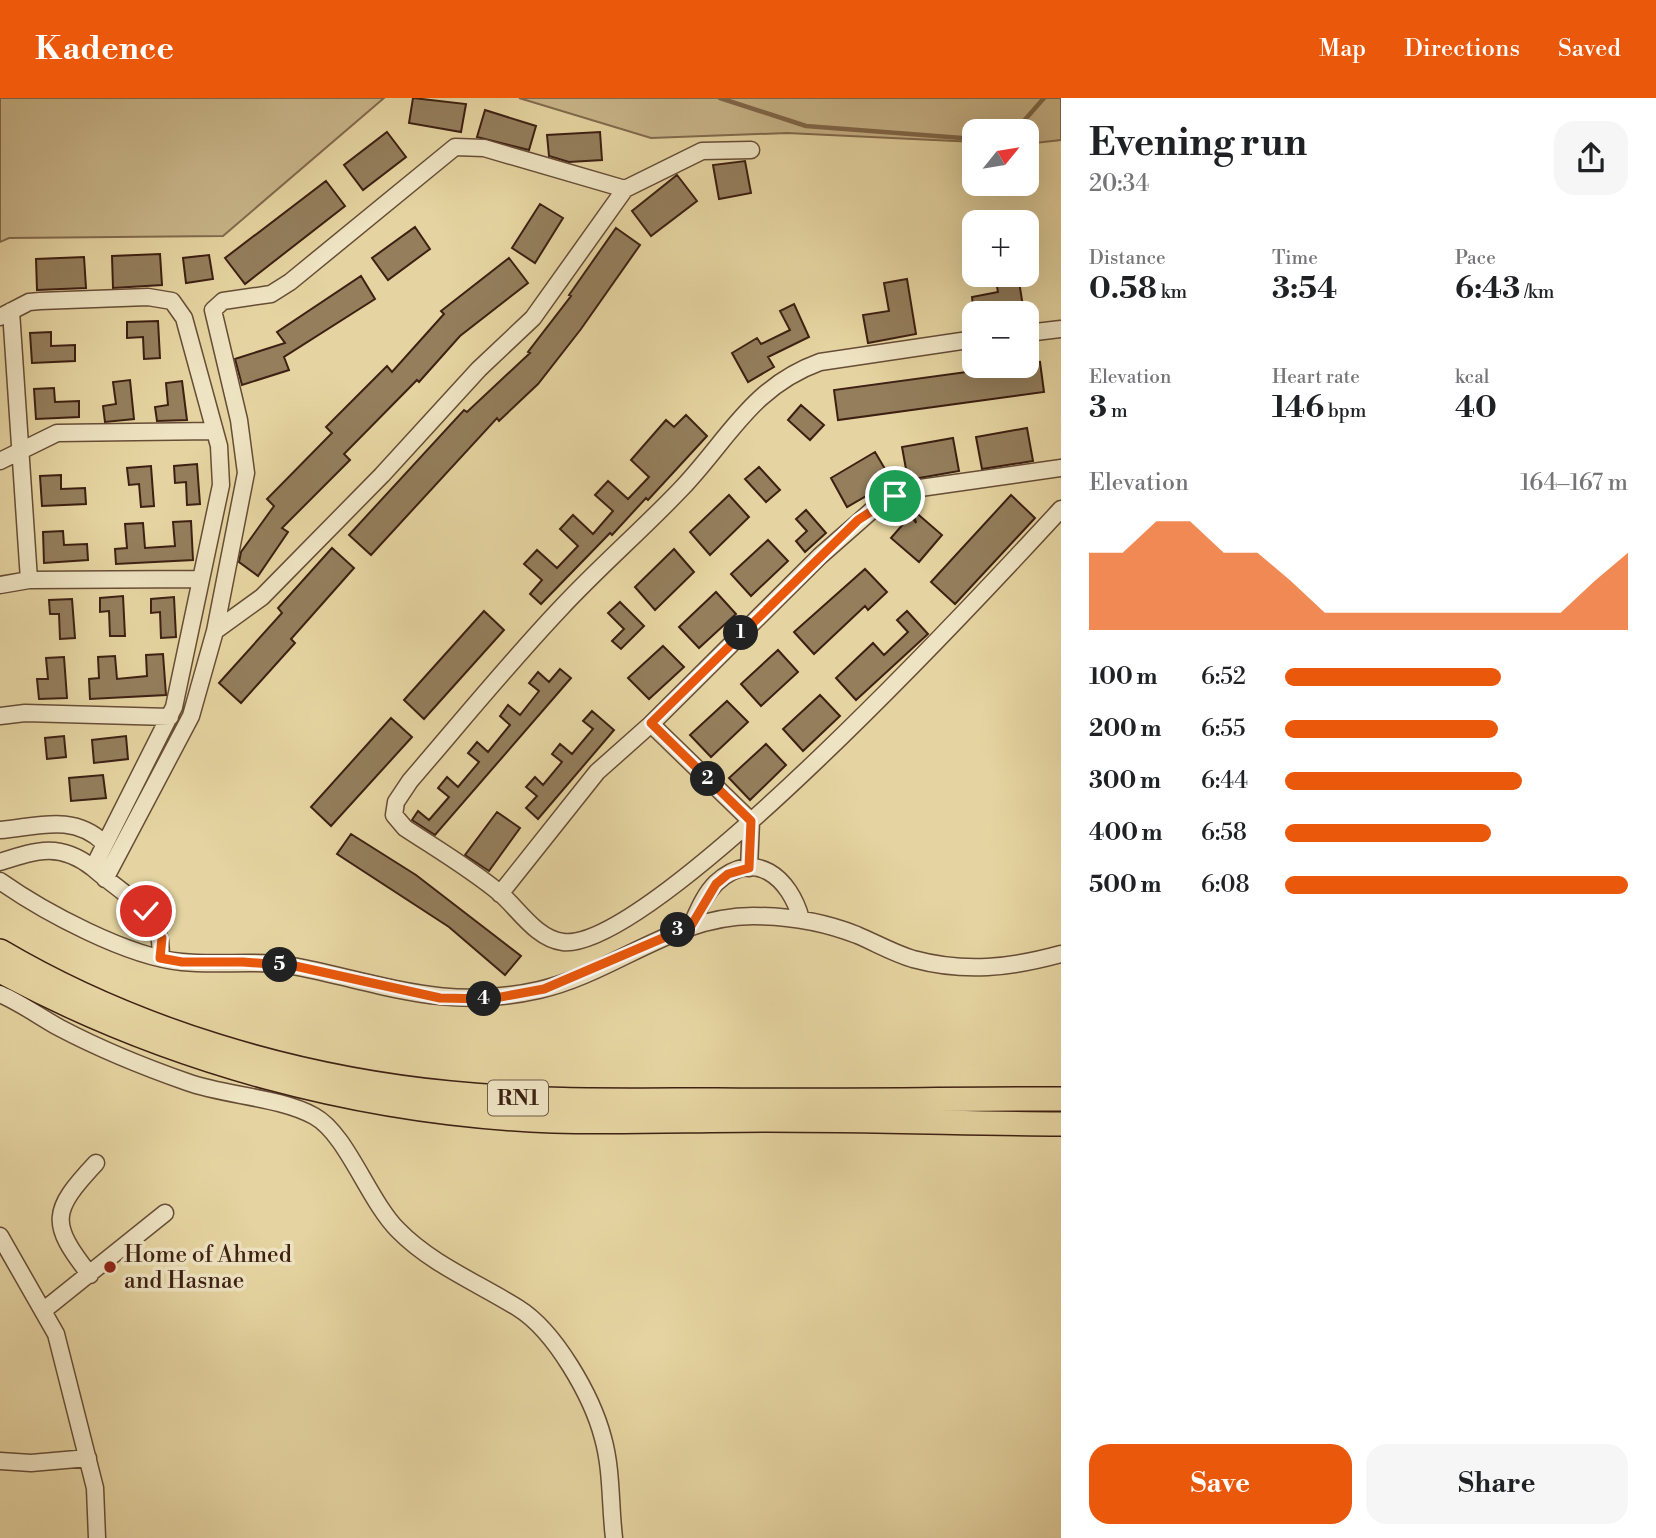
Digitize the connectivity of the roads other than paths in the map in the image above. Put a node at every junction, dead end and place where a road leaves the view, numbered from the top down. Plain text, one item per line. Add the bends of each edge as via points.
1 (751, 150) dead end
2 (625, 188) junction
3 (6, 314) edge
4 (1061, 329) edge
5 (1039, 332) edge
6 (962, 341) edge
7 (214, 431) junction
8 (21, 450) junction
9 (0, 461) edge
10 (1061, 468) edge
11 (1061, 509) edge
12 (200, 579) junction
13 (29, 580) junction
14 (0, 585) edge
15 (215, 631) junction
16 (0, 716) edge
17 (170, 717) junction
18 (651, 723) junction
19 (751, 821) junction
20 (0, 830) edge
21 (103, 843) junction
22 (0, 862) edge
23 (749, 868) junction
24 (99, 873) junction
25 (0, 881) edge
26 (500, 894) junction
27 (801, 919) junction
28 (691, 926) junction
29 (0, 951) edge
30 (1061, 954) edge
31 (160, 958) junction
32 (0, 971) edge
33 (0, 994) edge
34 (1061, 1099) edge
35 (1061, 1124) edge
36 (96, 1163) dead end
37 (165, 1213) dead end
38 (0, 1236) edge
39 (90, 1275) junction
40 (44, 1310) junction
41 (88, 1458) junction
42 (0, 1461) edge
43 (97, 1538) edge
44 (614, 1538) edge

1 - 2 street via 702,152
2 - 15 street via 533,318 262,597
2 - 15 street via 484,148 455,147 271,295 223,302 212,310 239,420 246,472
3 - 7 street via 40,301 148,297 172,301 184,318
3 - 8 street
4 - 5 street
6 - 26 street via 820,362 758,397 682,488 561,607 463,718 401,794 394,815 405,828
7 - 8 street via 71,431
7 - 12 street via 221,485
8 - 9 street
8 - 13 street
10 - 18 street via 914,489 878,505
11 - 19 street via 911,669
12 - 13 street
12 - 17 street
13 - 14 street
15 - 24 street via 191,716
16 - 17 street
17 - 21 street
18 - 19 street
18 - 26 street via 597,772
19 - 23 street
19 - 26 street via 652,900 583,940 559,942 547,937
20 - 21 street via 61,823 91,832
21 - 24 street
22 - 24 street via 52,850 69,852
23 - 27 street via 782,879
23 - 28 street via 728,874 716,884
24 - 31 street via 152,918 162,938
25 - 31 street via 90,932
27 - 28 street via 752,916
27 - 30 street via 912,958 970,969 999,968
28 - 31 street via 544,989 490,999 440,998 295,966
29 - 34 highway, RN1 via 97,999 167,1027 286,1064 380,1084 558,1100
32 - 35 highway, RN1 via 130,1034 184,1052 312,1089 445,1112 553,1121
33 - 44 street via 62,1029 152,1069 224,1094 297,1108 329,1127 398,1230 446,1266 521,1310 550,1336 603,1438
36 - 39 street via 68,1197 60,1224 65,1244
37 - 39 street
38 - 40 street
39 - 40 street
40 - 41 street via 56,1334
41 - 42 street
41 - 43 street via 98,1507

